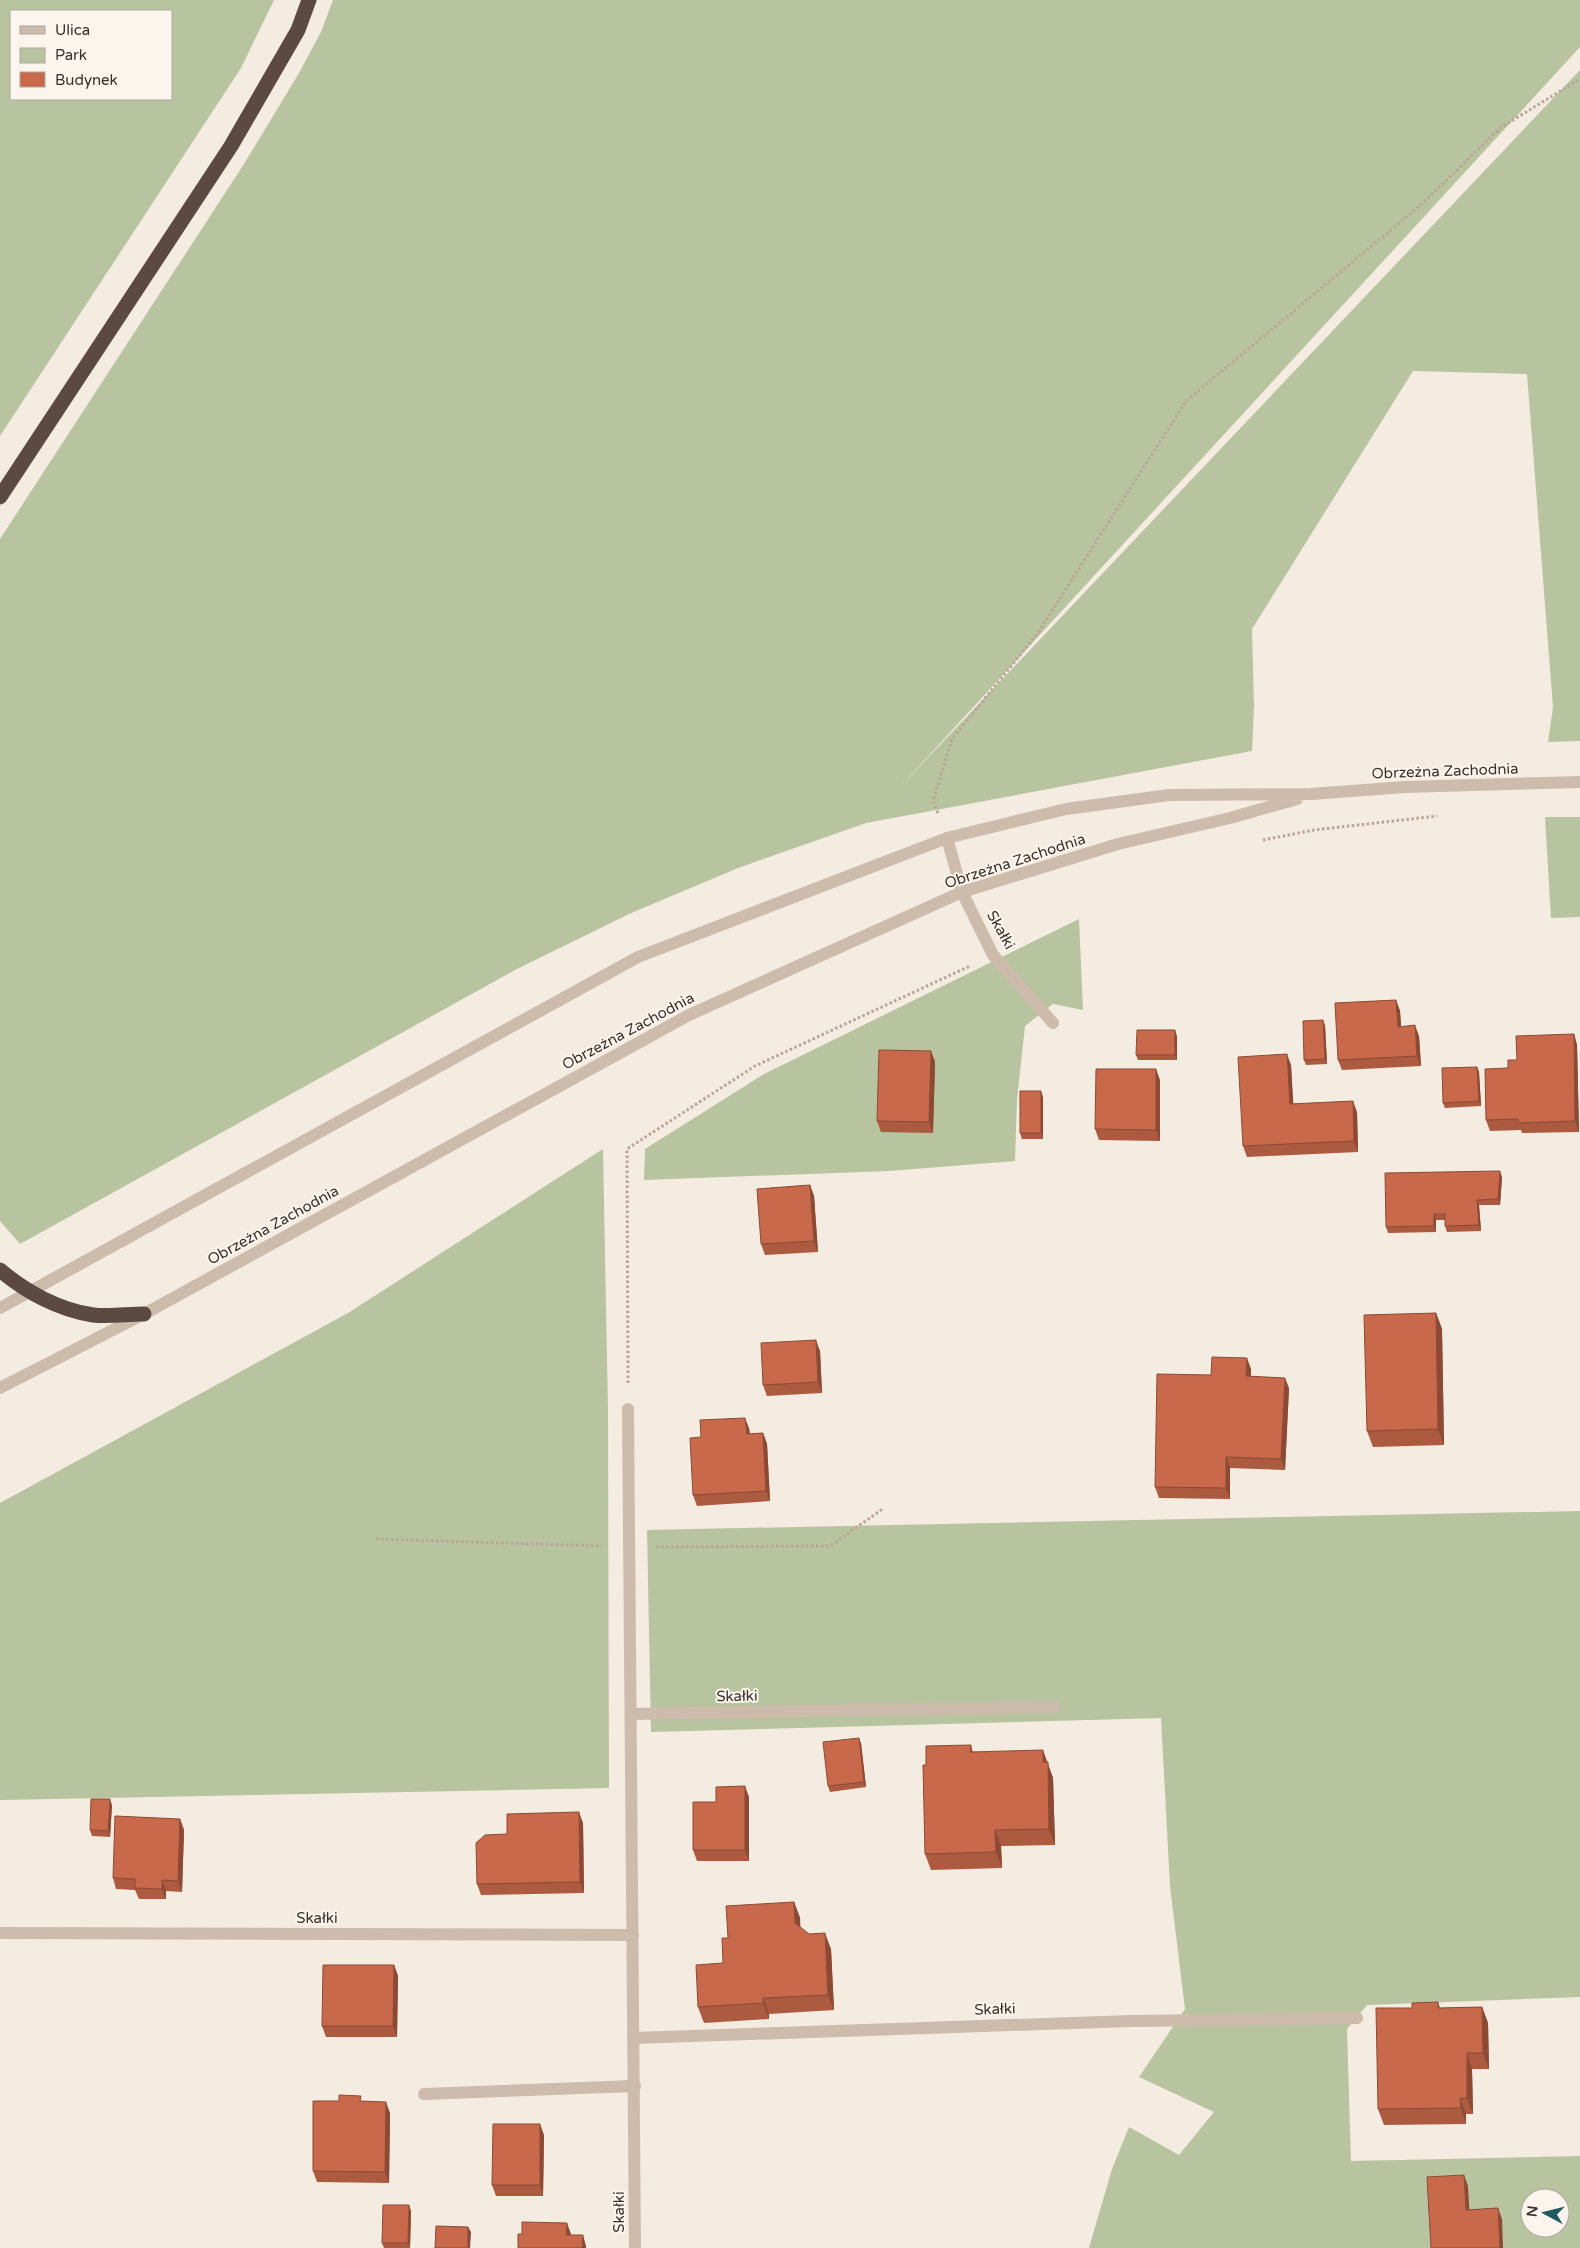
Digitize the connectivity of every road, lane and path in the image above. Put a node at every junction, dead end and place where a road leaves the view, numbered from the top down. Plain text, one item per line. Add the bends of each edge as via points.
1 (309, 0) edge
2 (1580, 79) edge
3 (0, 497) edge
4 (1580, 782) edge
5 (1311, 794) junction
6 (1440, 816) dead end
7 (948, 838) junction
8 (1257, 840) dead end
9 (962, 892) junction
10 (993, 955) junction
11 (1053, 1023) dead end
12 (0, 1270) edge
13 (31, 1292) junction
14 (0, 1308) edge
15 (144, 1314) junction
16 (0, 1388) edge
17 (628, 1409) joint
18 (1054, 1707) dead end
19 (631, 1714) junction
20 (0, 1933) edge
21 (633, 1935) junction
22 (1357, 2018) dead end
23 (634, 2038) junction
24 (635, 2086) junction
25 (424, 2094) dead end
26 (635, 2248) edge

1 - 3 highway via 298,30 232,146
2 - 7 path via 1500,128 1422,204 1186,401 1038,632 952,739 933,801
4 - 5 street, Obrzeżna Zachodnia via 1405,787
5 - 7 street, Obrzeżna Zachodnia via 1169,794 1066,809
5 - 9 street, Obrzeżna Zachodnia via 1230,818 1118,844
6 - 8 path via 1314,830
7 - 9 street, Skałki
7 - 13 street, Obrzeżna Zachodnia via 638,957
9 - 10 street, Skałki
9 - 15 street, Obrzeżna Zachodnia via 689,1015
10 - 11 street, Skałki
10 - 17 path via 755,1066 627,1149
12 - 13 highway
13 - 14 street, Obrzeżna Zachodnia
13 - 15 highway via 58,1305 94,1315
15 - 16 street, Obrzeżna Zachodnia
17 - 19 street, Skałki
18 - 19 street, Skałki
19 - 21 street, Skałki
20 - 21 street, Skałki
21 - 23 street, Skałki
22 - 23 street, Skałki via 1131,2020
23 - 24 street, Skałki
24 - 25 street
24 - 26 street, Skałki

